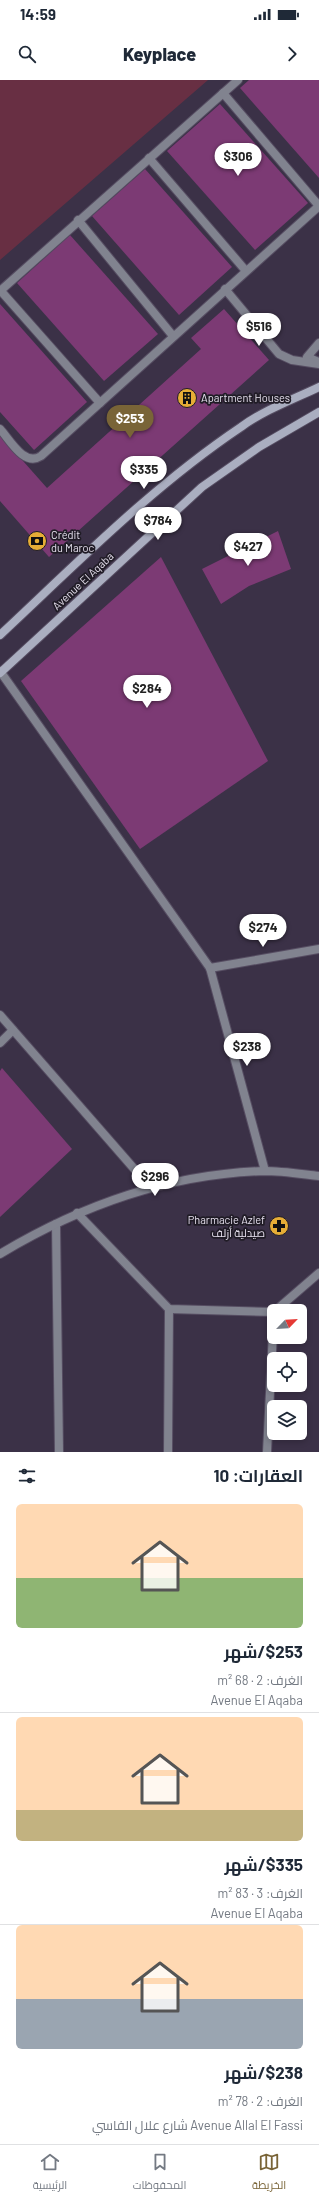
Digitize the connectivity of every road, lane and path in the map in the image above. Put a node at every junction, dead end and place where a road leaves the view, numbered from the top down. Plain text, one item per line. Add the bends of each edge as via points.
1 (238, 80) edge
2 (223, 93) junction
3 (149, 158) junction
4 (319, 206) edge
5 (78, 220) junction
6 (246, 271) junction
7 (225, 289) junction
8 (0, 291) edge
9 (173, 336) junction
10 (319, 343) edge
11 (319, 363) edge
12 (319, 387) edge
13 (100, 403) junction
14 (319, 412) edge
15 (0, 429) edge
16 (0, 635) edge
17 (0, 672) edge
18 (319, 949) edge
19 (210, 968) junction
20 (0, 1015) edge
21 (13, 1030) junction
22 (0, 1043) edge
23 (265, 1171) junction
24 (319, 1176) edge
25 (150, 1187) junction
26 (77, 1213) junction
27 (56, 1224) junction
28 (0, 1254) edge
29 (319, 1273) edge
30 (283, 1304) edge
31 (168, 1309) junction
32 (267, 1312) edge
33 (272, 1344) edge
34 (58, 1452) edge
35 (168, 1452) edge
36 (267, 1452) edge

1 - 2 street
2 - 3 street
2 - 4 street
3 - 5 street
3 - 6 street
4 - 6 street
5 - 8 street
5 - 9 street
6 - 7 street
7 - 9 street
7 - 11 street via 279,354 292,360
8 - 13 street
9 - 13 street
10 - 11 street via 307,357
12 - 16 main road, Avenue El Aqaba via 242,426 184,468
13 - 15 street via 36,459 22,455
14 - 17 main road, Avenue El Aqaba via 259,447 202,487
17 - 19 street
18 - 19 street
19 - 23 street
20 - 21 street
21 - 22 street
21 - 25 street
23 - 24 street
23 - 25 street via 213,1176
25 - 26 street
26 - 27 street
26 - 31 street
27 - 28 street
27 - 34 street
29 - 30 street
31 - 32 street
31 - 35 street
33 - 36 street

